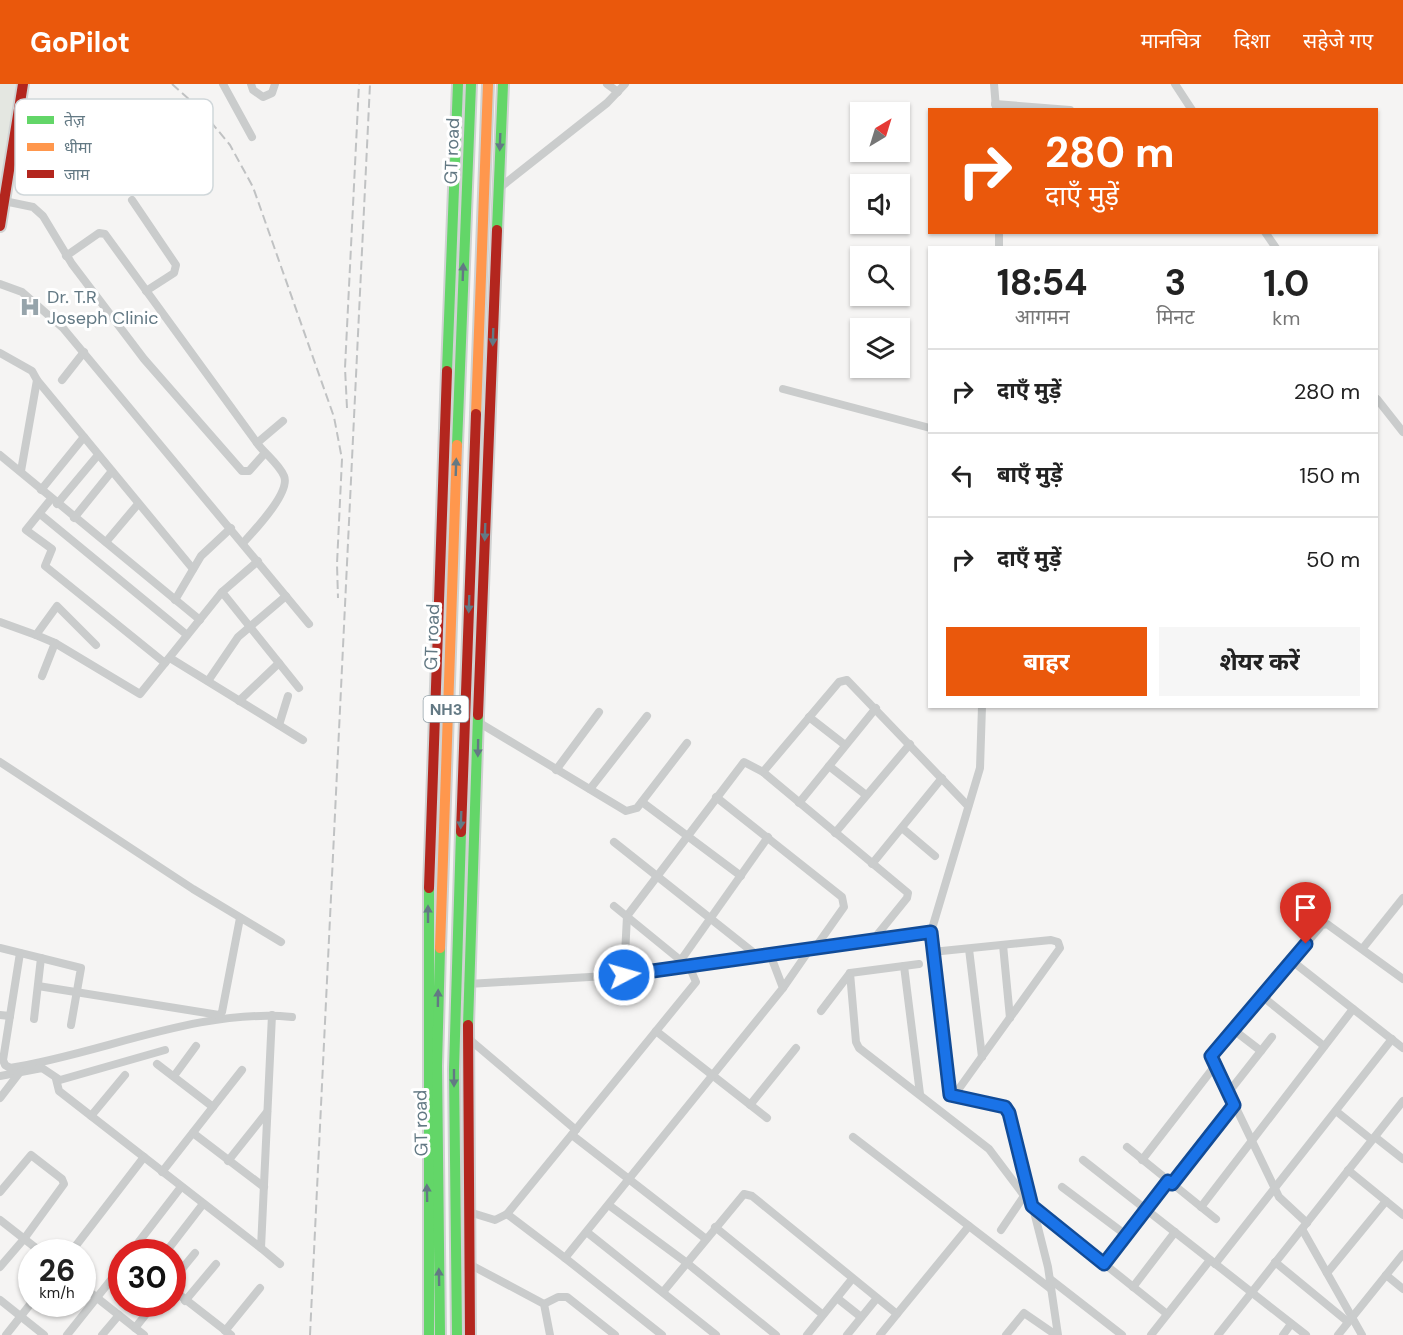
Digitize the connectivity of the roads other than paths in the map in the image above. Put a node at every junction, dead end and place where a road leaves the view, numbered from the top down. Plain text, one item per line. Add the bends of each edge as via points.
1 (23, 84) edge
2 (223, 84) edge
3 (251, 84) edge
4 (275, 84) edge
5 (458, 84) edge
6 (471, 84) edge
7 (488, 84) edge
8 (503, 84) edge
9 (607, 84) edge
10 (625, 84) edge
11 (994, 84) edge
12 (1176, 84) edge
13 (618, 92) junction
14 (21, 99) edge
15 (995, 107) edge
16 (1020, 108) edge
17 (1191, 108) edge
18 (15, 133) edge
19 (252, 137) dead end
20 (498, 189) junction
21 (132, 200) dead end
22 (4, 201) junction
23 (0, 226) edge
24 (66, 256) junction
25 (0, 284) edge
26 (146, 291) junction
27 (84, 352) junction
28 (0, 353) edge
29 (37, 380) junction
30 (63, 380) dead end
31 (783, 389) dead end
32 (1378, 400) edge
33 (283, 421) dead end
34 (928, 427) edge
35 (1403, 432) edge
36 (84, 437) junction
37 (257, 443) junction
38 (265, 453) junction
39 (0, 455) edge
40 (98, 455) junction
41 (21, 471) junction
42 (112, 471) junction
43 (41, 490) junction
44 (54, 501) junction
45 (138, 504) junction
46 (40, 514) junction
47 (74, 518) junction
48 (231, 528) junction
49 (106, 542) junction
50 (243, 543) junction
51 (258, 561) junction
52 (193, 569) junction
53 (222, 592) junction
54 (286, 596) junction
55 (176, 600) junction
56 (200, 620) junction
57 (0, 622) edge
58 (309, 624) dead end
59 (250, 626) junction
60 (36, 635) junction
61 (187, 635) junction
62 (55, 643) junction
63 (96, 645) dead end
64 (168, 660) junction
65 (279, 663) junction
66 (42, 676) dead end
67 (208, 681) junction
68 (299, 688) dead end
69 (288, 696) dead end
70 (239, 701) junction
71 (876, 708) junction
72 (982, 708) edge
73 (598, 712) dead end
74 (647, 716) dead end
75 (809, 717) junction
76 (478, 722) junction
77 (279, 725) junction
78 (303, 740) dead end
79 (687, 743) dead end
80 (910, 744) junction
81 (845, 746) junction
82 (0, 762) edge
83 (829, 766) junction
84 (556, 770) junction
85 (763, 772) junction
86 (942, 778) junction
87 (590, 789) junction
88 (866, 795) junction
89 (716, 797) junction
90 (642, 802) junction
91 (799, 803) junction
92 (968, 806) junction
93 (902, 828) junction
94 (835, 833) junction
95 (686, 835) junction
96 (768, 837) junction
97 (614, 842) dead end
98 (935, 856) dead end
99 (872, 864) junction
100 (655, 875) junction
101 (741, 876) junction
102 (1403, 898) edge
103 (614, 906) dead end
104 (627, 916) junction
105 (240, 918) junction
106 (712, 919) junction
107 (931, 932) junction
108 (873, 940) junction
109 (281, 942) dead end
110 (1003, 945) junction
111 (0, 948) edge
112 (812, 948) junction
113 (1363, 948) junction
114 (969, 949) junction
115 (932, 952) junction
116 (20, 953) junction
117 (770, 954) junction
118 (759, 957) junction
119 (41, 958) junction
120 (681, 960) junction
121 (1292, 961) junction
122 (919, 964) dead end
123 (904, 966) junction
124 (690, 968) junction
125 (850, 973) junction
126 (624, 975) junction
127 (1403, 979) edge
128 (468, 984) junction
129 (38, 986) junction
130 (783, 988) junction
131 (77, 993) junction
132 (1263, 997) junction
133 (1353, 1010) junction
134 (820, 1011) dead end
135 (0, 1015) edge
136 (272, 1015) junction
137 (10, 1016) junction
138 (292, 1017) dead end
139 (34, 1018) dead end
140 (1010, 1018) junction
141 (71, 1025) dead end
142 (1235, 1030) junction
143 (656, 1031) junction
144 (1272, 1037) dead end
145 (469, 1039) junction
146 (1392, 1040) junction
147 (196, 1046) dead end
148 (1324, 1046) junction
149 (796, 1048) dead end
150 (1403, 1048) edge
151 (165, 1050) dead end
152 (1261, 1051) junction
153 (982, 1057) junction
154 (156, 1064) dead end
155 (1214, 1067) junction
156 (242, 1070) dead end
157 (21, 1072) junction
158 (125, 1074) dead end
159 (0, 1076) edge
160 (174, 1077) junction
161 (713, 1077) junction
162 (56, 1079) junction
163 (1228, 1093) junction
164 (920, 1094) junction
165 (953, 1097) junction
166 (0, 1098) edge
167 (1402, 1104) edge
168 (750, 1105) junction
169 (1234, 1105) junction
170 (213, 1107) junction
171 (1336, 1111) junction
172 (267, 1112) junction
173 (91, 1116) junction
174 (767, 1118) dead end
175 (193, 1133) junction
176 (574, 1133) junction
177 (853, 1137) dead end
178 (1374, 1138) junction
179 (1253, 1140) junction
180 (1127, 1147) dead end
181 (144, 1157) junction
182 (1403, 1159) edge
183 (1083, 1160) dead end
184 (1142, 1160) junction
185 (228, 1161) junction
186 (1348, 1170) junction
187 (162, 1172) junction
188 (631, 1180) junction
189 (1170, 1182) junction
190 (1276, 1186) junction
191 (181, 1187) junction
192 (264, 1187) junction
193 (1062, 1187) dead end
194 (0, 1192) edge
195 (1024, 1196) junction
196 (1386, 1202) junction
197 (203, 1204) junction
198 (610, 1206) junction
199 (1032, 1206) junction
200 (1201, 1207) junction
201 (1146, 1209) junction
202 (469, 1212) junction
203 (507, 1214) junction
204 (1403, 1215) edge
205 (1216, 1219) dead end
206 (0, 1220) edge
207 (969, 1226) junction
208 (1304, 1226) junction
209 (715, 1227) junction
210 (1000, 1230) dead end
211 (1175, 1232) junction
212 (588, 1233) junction
213 (1126, 1235) junction
214 (24, 1239) joint
215 (81, 1239) edge
216 (141, 1239) edge
217 (176, 1239) edge
218 (706, 1239) junction
219 (18, 1246) edge
220 (261, 1248) junction
221 (195, 1253) dead end
222 (1403, 1254) edge
223 (566, 1258) junction
224 (1213, 1262) junction
225 (1275, 1262) junction
226 (687, 1263) junction
227 (186, 1264) edge
228 (216, 1264) dead end
229 (280, 1264) dead end
230 (469, 1264) junction
231 (1104, 1264) junction
232 (0, 1267) edge
233 (1327, 1273) junction
234 (1386, 1275) junction
235 (852, 1279) junction
236 (1050, 1279) junction
237 (108, 1285) edge
238 (1133, 1287) junction
239 (260, 1288) dead end
240 (1051, 1289) junction
241 (1403, 1289) edge
242 (663, 1292) junction
243 (1251, 1292) junction
244 (98, 1298) junction
245 (837, 1298) junction
246 (877, 1298) junction
247 (0, 1300) edge
248 (186, 1300) edge
249 (186, 1302) edge
250 (544, 1304) junction
251 (108, 1306) edge
252 (18, 1314) edge
253 (822, 1314) junction
254 (897, 1314) junction
255 (1167, 1314) junction
256 (19, 1317) edge
257 (21, 1317) edge
258 (117, 1317) edge
259 (121, 1317) edge
260 (144, 1317) edge
261 (861, 1317) junction
262 (1350, 1319) junction
263 (1292, 1324) junction
264 (135, 1328) junction
265 (228, 1333) edge
266 (6, 1335) edge
267 (44, 1335) edge
268 (67, 1335) edge
269 (102, 1335) edge
270 (144, 1335) edge
271 (429, 1335) edge
272 (440, 1335) edge
273 (457, 1335) edge
274 (470, 1335) edge
275 (550, 1335) edge
276 (615, 1335) edge
277 (662, 1335) edge
278 (716, 1335) edge
279 (776, 1335) edge
280 (807, 1335) edge
281 (847, 1335) edge
282 (880, 1335) edge
283 (1006, 1335) edge
284 (1057, 1335) edge
285 (1122, 1335) edge
286 (1151, 1335) edge
287 (1218, 1335) edge
288 (1283, 1335) edge
289 (1306, 1335) edge
290 (1338, 1335) edge
291 (1362, 1335) edge

1 - 14 main road
2 - 19 street
3 - 4 street via 263,97 272,93
271 -> 5 main road via 429,850
272 -> 6 main road, GT road / NH3 via 437,1066 445,742
7 -> 273 main road, GT road / NH3 via 454,1070
8 -> 20 main road
9 - 13 street
10 - 13 street
11 - 15 street
12 - 17 street
13 - 20 street
15 - 16 street
18 - 22 main road
20 -> 76 main road
21 - 26 street via 176,265 174,273
22 - 23 main road
22 - 24 street via 38,211
24 - 26 street via 103,233
24 - 38 street via 164,384 242,471 249,471
25 - 27 street via 37,303
26 - 37 street
27 - 30 street
27 - 48 street
28 - 29 street via 32,371
29 - 36 street
29 - 41 street
31 - 34 street
32 - 35 street
33 - 37 street
36 - 40 street
36 - 43 street
37 - 38 street
38 - 50 street via 281,470 286,483 270,511
39 - 41 street
40 - 42 street
40 - 44 street
41 - 43 street
42 - 45 street
42 - 47 street
43 - 44 street
44 - 46 street
44 - 47 street
45 - 49 street
45 - 52 street
46 - 61 street
46 - 64 street via 26,530 52,549 45,566
47 - 49 street
48 - 50 street
48 - 52 street
49 - 55 street
50 - 51 street
51 - 53 street
51 - 54 street
52 - 55 street
53 - 56 street
53 - 59 street
54 - 58 street
54 - 59 street
55 - 56 street
56 - 61 street
57 - 60 street
59 - 65 street
59 - 67 street via 232,643
60 - 62 street
60 - 63 street via 57,606
61 - 64 street
62 - 64 street via 138,694
62 - 66 street
64 - 67 street
65 - 68 street
65 - 70 street
67 - 70 street
69 - 77 street
70 - 77 street
71 - 75 street via 851,682 843,680
71 - 80 street
71 - 81 street
72 - 92 street via 980,768
73 - 84 street
74 - 87 street
75 - 81 street
75 - 85 street
76 - 84 street
76 -> 128 main road
77 - 78 street
79 - 90 street
80 - 86 street
80 - 88 street
81 - 83 street
82 - 105 street
83 - 88 street
83 - 91 street
84 - 87 street
85 - 89 street via 744,762
85 - 91 street
86 - 92 street
86 - 93 street
87 - 90 street via 626,811 633,811
88 - 94 street
89 - 95 street
89 - 96 street
90 - 95 street
91 - 94 street
92 - 107 street
93 - 98 street
93 - 99 street
94 - 99 street
95 - 100 street
95 - 101 street
96 - 101 street
96 - 112 street via 844,900 844,907
97 - 100 street
99 - 108 street via 908,895
100 - 104 street
100 - 106 street
101 - 106 street
102 - 113 street
103 - 104 street
104 - 120 street
104 - 126 street
105 - 109 street
105 - 131 street via 219,1015
106 - 118 street
106 - 120 street
107 - 108 street
107 - 115 street
108 - 112 street
110 - 114 street
110 - 140 street
110 - 140 street via 1051,940 1058,942 1060,948
111 - 116 street
112 - 117 street
112 - 130 street
113 - 121 street via 1324,924
113 - 127 street
114 - 115 street
114 - 153 street
115 - 165 street
116 - 119 street
116 - 137 street
117 - 118 street
117 - 130 street
118 - 124 street
119 - 129 street
119 - 131 street via 81,968
120 - 124 street
121 - 132 street
121 - 133 street
122 - 123 street
123 - 125 street
123 - 164 street
124 - 126 street
124 - 143 street via 696,982
125 - 134 street
125 - 164 street via 856,1045
126 - 128 street
128 - 145 main road
129 - 131 street
129 - 139 street
130 - 161 street
131 - 141 street
132 - 142 street
132 - 148 street
133 - 146 street
133 - 148 street
135 - 137 street
136 - 137 street via 155,1032 10,1068 3,1060
136 - 138 street
136 - 172 street
140 - 153 street
142 - 152 street
142 - 155 street via 1211,1056
143 - 161 street
143 - 176 street
144 - 152 street
145 - 176 street
145 - 202 main road
146 - 150 street
146 - 171 street
147 - 160 street
148 - 179 street
149 - 168 street
151 - 162 street
152 - 163 street
153 - 165 street
154 - 160 street
155 - 163 street
155 - 184 street
156 - 170 street
157 - 159 street
157 - 162 street via 42,1068
157 - 166 street
158 - 173 street
160 - 170 street
161 - 168 street
161 - 188 street
162 - 173 street via 57,1090
163 - 169 street
164 - 195 street via 989,1149
165 - 199 street via 1007,1109
167 - 178 street
168 - 174 street
169 - 179 street
169 - 189 street
170 - 175 street
171 - 178 street
171 - 190 street
172 - 185 street
172 - 192 street
173 - 181 street
175 - 185 street
175 - 187 street
176 - 188 street
176 - 203 street
177 - 207 street
178 - 182 street
178 - 186 street
179 - 190 street
179 - 200 street
180 - 184 street
181 - 187 street
181 - 215 street
183 - 201 street
184 - 189 street
185 - 192 street
186 - 196 street
186 - 208 street
187 - 191 street
188 - 198 street
188 - 218 street
189 - 200 street
189 - 201 street
190 - 208 street via 1279,1197
190 - 224 street
191 - 197 street
191 - 216 street
192 - 220 street
193 - 213 street
194 - 214 street via 31,1155 64,1181
195 - 199 street
195 - 210 street
196 - 204 street
196 - 233 street
197 - 217 street
197 - 220 street
198 - 212 street
198 - 226 street
199 - 231 street
199 - 236 street
200 - 205 street
201 - 211 street
201 - 213 street
202 - 203 street via 495,1220
202 - 230 main road
203 - 223 street
206 - 214 street
207 - 240 street
207 - 254 street
208 - 225 street
208 - 233 street
209 - 218 street
209 - 235 street via 741,1196 748,1194
209 - 253 street
211 - 224 street
211 - 238 street
212 - 223 street
212 - 242 street
213 - 231 street
218 - 226 street
219 - 232 street
220 - 229 street
221 - 227 street
222 - 234 street
223 - 277 street
224 - 243 street
224 - 255 street
225 - 243 street
225 - 262 street
226 - 242 street
226 - 279 street
228 - 248 street
230 - 250 street
230 - 274 main road
231 - 238 street
233 - 262 street
234 - 241 street
234 - 262 street
235 - 245 street
235 - 246 street
236 - 240 street
236 - 285 street
237 - 244 street
238 - 255 street
239 - 265 street
240 - 284 street
242 - 278 street
243 - 263 street
243 - 287 street
244 - 251 street
244 - 268 street
245 - 253 street
245 - 261 street
246 - 254 street
246 - 261 street
247 - 252 street
249 - 265 street
250 - 275 street
250 - 276 street via 567,1297
253 - 280 street
254 - 282 street
255 - 286 street
256 - 266 street
257 - 267 street
258 - 269 street
259 - 264 street
260 - 264 street
261 - 281 street
262 - 290 street
262 - 291 street
263 - 288 street
263 - 289 street
264 - 270 street
283 - 284 street via 1024,1313

